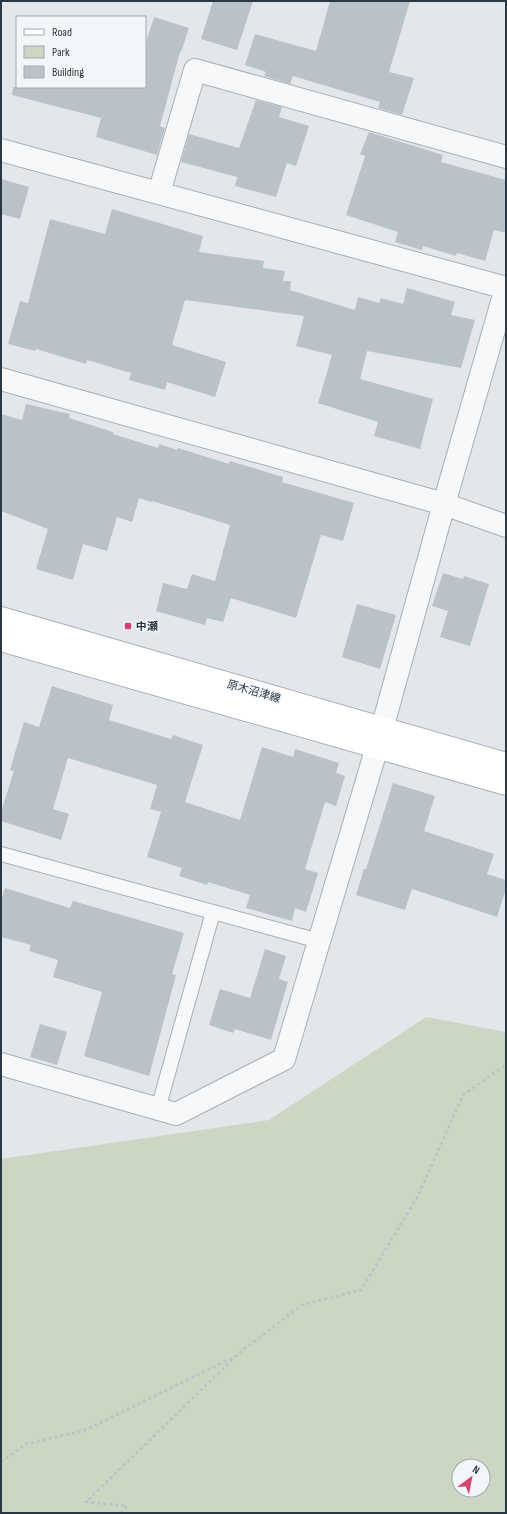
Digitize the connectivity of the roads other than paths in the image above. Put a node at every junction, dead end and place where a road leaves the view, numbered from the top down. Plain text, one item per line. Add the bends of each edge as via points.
1 (1, 150) edge
2 (506, 157) edge
3 (158, 193) junction
4 (506, 288) edge
5 (1, 379) edge
6 (444, 504) junction
7 (506, 526) edge
8 (1, 618) edge
9 (1, 640) edge
10 (380, 737) junction
11 (506, 764) edge
12 (506, 784) edge
13 (1, 854) edge
14 (213, 912) junction
15 (319, 941) junction
16 (1, 1064) edge
17 (158, 1109) junction

1 - 3 street
2 - 3 street via 195,70
3 - 4 street
4 - 6 street
5 - 6 street
6 - 7 street
6 - 10 street
8 - 10 main road, 原木沼津線
9 - 10 main road, 原木沼津線
10 - 11 main road, 原木沼津線
10 - 12 main road, 原木沼津線
10 - 15 street
13 - 14 lane
14 - 15 lane
14 - 17 lane
15 - 17 street via 284,1059 176,1114
16 - 17 street

